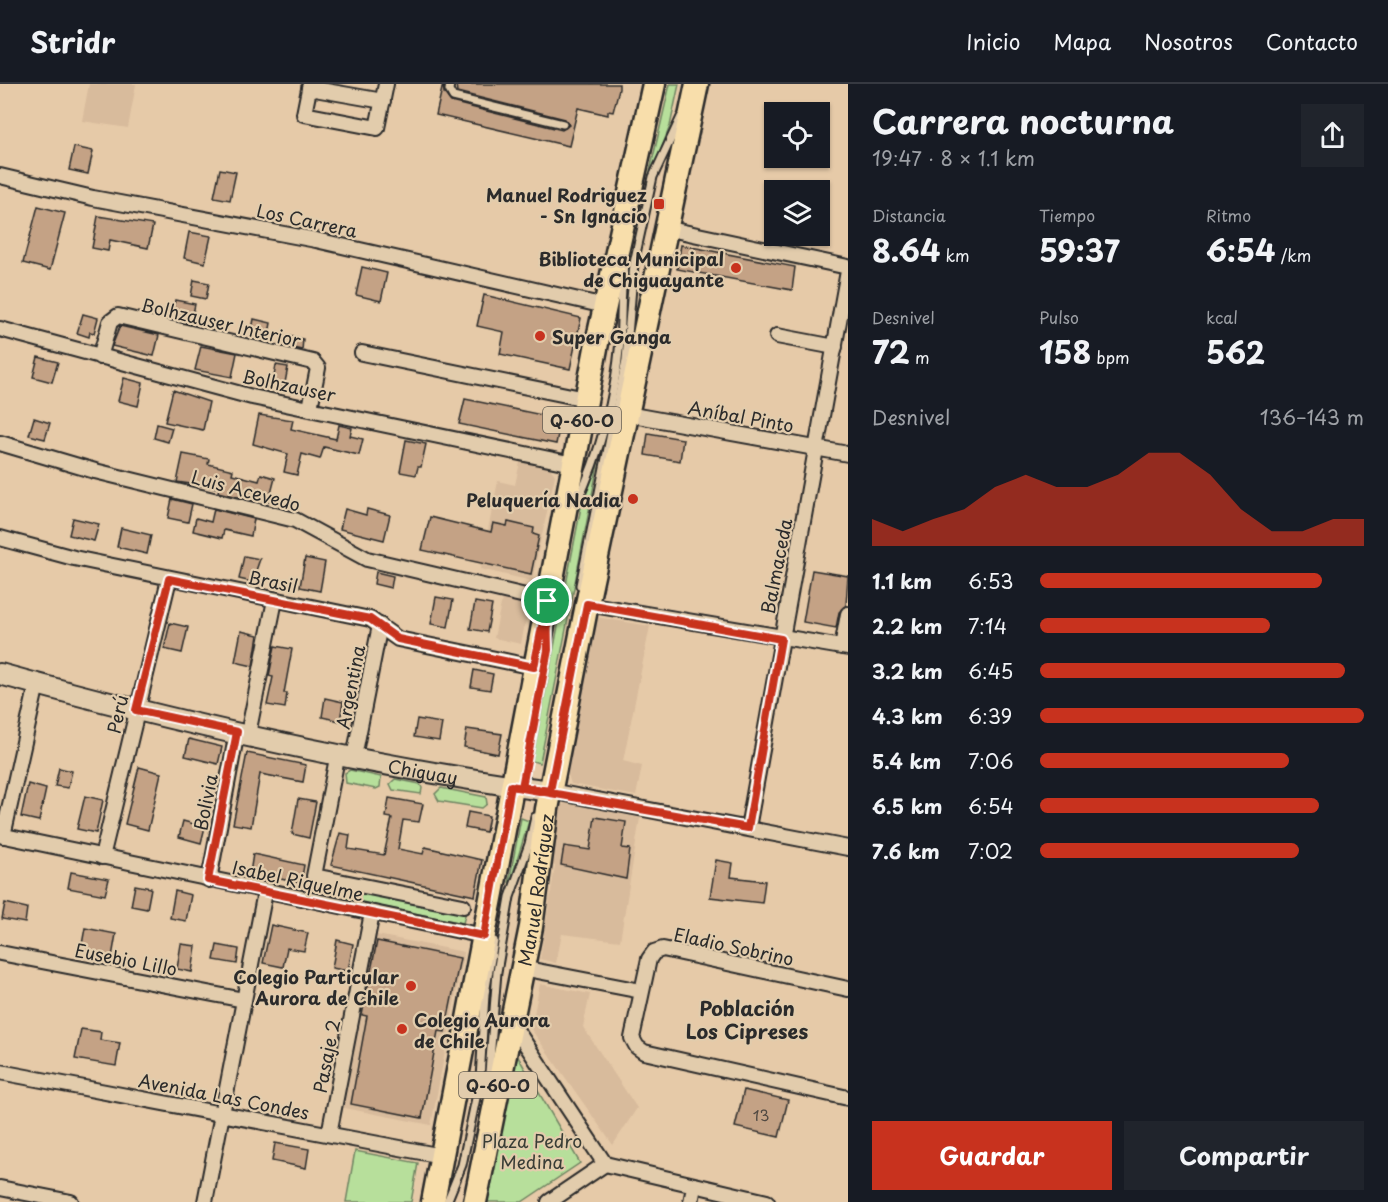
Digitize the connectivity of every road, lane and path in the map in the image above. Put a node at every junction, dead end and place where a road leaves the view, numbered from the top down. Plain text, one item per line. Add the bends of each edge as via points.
1 (386, 84) edge
2 (450, 84) edge
3 (654, 84) edge
4 (697, 84) edge
5 (310, 86) edge
6 (382, 101) junction
7 (563, 124) dead end
8 (646, 168) dead end
9 (0, 176) edge
10 (633, 225) dead end
11 (665, 228) junction
12 (631, 237) dead end
13 (848, 269) edge
14 (605, 306) junction
15 (0, 329) edge
16 (777, 336) dead end
17 (835, 347) junction
18 (362, 352) dead end
19 (100, 357) junction
20 (586, 399) junction
21 (310, 408) junction
22 (627, 414) junction
23 (0, 443) edge
24 (818, 448) junction
25 (848, 454) edge
26 (573, 464) junction
27 (560, 534) junction
28 (0, 538) edge
29 (169, 579) junction
30 (275, 600) junction
31 (547, 601) junction
32 (582, 601) junction
33 (848, 614) edge
34 (380, 625) junction
35 (781, 639) junction
36 (845, 648) edge
37 (541, 658) junction
38 (0, 674) edge
39 (37, 684) junction
40 (136, 710) junction
41 (243, 733) junction
42 (346, 755) junction
43 (532, 791) junction
44 (748, 828) junction
45 (2, 836) edge
46 (848, 848) edge
47 (102, 857) junction
48 (208, 880) junction
49 (503, 890) dead end
50 (265, 892) junction
51 (463, 906) dead end
52 (372, 914) junction
53 (484, 936) junction
54 (0, 953) edge
55 (522, 968) junction
56 (848, 989) edge
57 (641, 991) junction
58 (244, 1000) junction
59 (510, 1023) junction
60 (0, 1072) edge
61 (486, 1095) dead end
62 (848, 1098) edge
63 (222, 1114) junction
64 (329, 1134) junction
65 (442, 1156) junction
66 (605, 1164) junction
67 (694, 1187) junction
68 (0, 1188) edge
69 (71, 1202) edge
70 (205, 1202) edge
71 (432, 1202) edge
72 (447, 1202) edge
73 (475, 1202) edge
74 (549, 1202) edge
75 (691, 1202) edge
76 (767, 1202) edge

1 - 6 street
2 - 7 lane via 453,97
3 - 14 main road, Manuel Rodríguez / Q-60-O
4 - 11 main road, Manuel Rodríguez / Q-60-O
4 - 32 lane via 651,186 631,278 626,360
5 - 6 street
5 - 6 street via 304,114 376,128
8 - 10 lane
9 - 14 street, Los Carrera via 316,240
11 - 13 street
11 - 22 main road, Manuel Rodríguez / Q-60-O
12 - 27 lane via 622,285 618,356 602,441
13 - 17 street, Balmaceda
14 - 20 main road, Manuel Rodríguez / Q-60-O
15 - 19 street, Bolhzauser
16 - 17 street
17 - 24 street, Balmaceda
18 - 20 street
19 - 21 street, Bolhzauser
19 - 21 street, Bolhzauser Interior via 111,319 118,316 313,362 318,368
20 - 26 main road, Manuel Rodríguez / Q-60-O
21 - 26 street, Bolhzauser
22 - 24 street, Aníbal Pinto
22 - 32 main road, Manuel Rodríguez / Q-60-O
23 - 31 street, Luis Acevedo via 95,471 295,520 367,559
24 - 25 street, Aníbal Pinto
24 - 35 street, Balmaceda
26 - 27 main road, Manuel Rodríguez / Q-60-O
27 - 31 main road, Manuel Rodríguez / Q-60-O
28 - 29 street, Brasil
29 - 30 street, Brasil
29 - 40 street, Perú
30 - 34 street, Brasil via 370,619
30 - 41 street, Bolivia
31 - 37 main road, Manuel Rodríguez / Q-60-O
32 - 35 street
32 - 43 main road, Manuel Rodríguez / Q-60-O
33 - 36 street
34 - 37 street, Brasil via 398,639
34 - 42 street, Argentina
35 - 36 street
35 - 44 street, Balmaceda
37 - 43 main road, Manuel Rodríguez / Q-60-O
38 - 39 street, Chiguay
39 - 40 street, Chiguay
39 - 45 street
40 - 41 street, Chiguay
40 - 47 street, Perú
41 - 42 street, Chiguay
41 - 48 street, Bolivia
42 - 43 street, Chiguay
42 - 51 street, Argentina via 314,876
43 - 44 street, Chiguay
43 - 53 main road, Manuel Rodríguez / Q-60-O
43 - 55 main road, Manuel Rodríguez / Q-60-O
43 - 61 lane via 532,835 510,897 497,972
44 - 46 street, Chiguay
45 - 47 street, Isabel Riquelme
47 - 48 street, Isabel Riquelme
48 - 50 street, Isabel Riquelme
49 - 72 lane via 485,994 480,1079 462,1164
50 - 52 street, Isabel Riquelme
50 - 58 street
52 - 53 street, Isabel Riquelme
52 - 64 street, Pasaje 2
53 - 65 main road, Manuel Rodríguez / Q-60-O
54 - 58 street, Eusebio Lillo
55 - 57 street
55 - 59 main road, Manuel Rodríguez / Q-60-O
56 - 57 street, Eladio Sobrino via 663,949 649,959
57 - 62 street, Eladio Sobrino via 633,1038 640,1050
58 - 63 street
59 - 66 street
59 - 73 main road, Manuel Rodríguez / Q-60-O
60 - 63 street, Avenida Las Condes
63 - 64 street, Avenida Las Condes
63 - 70 street
64 - 65 street, Avenida Las Condes
65 - 71 main road, Manuel Rodríguez / Q-60-O
66 - 67 street
66 - 74 street
67 - 75 street
67 - 76 street
68 - 69 street

